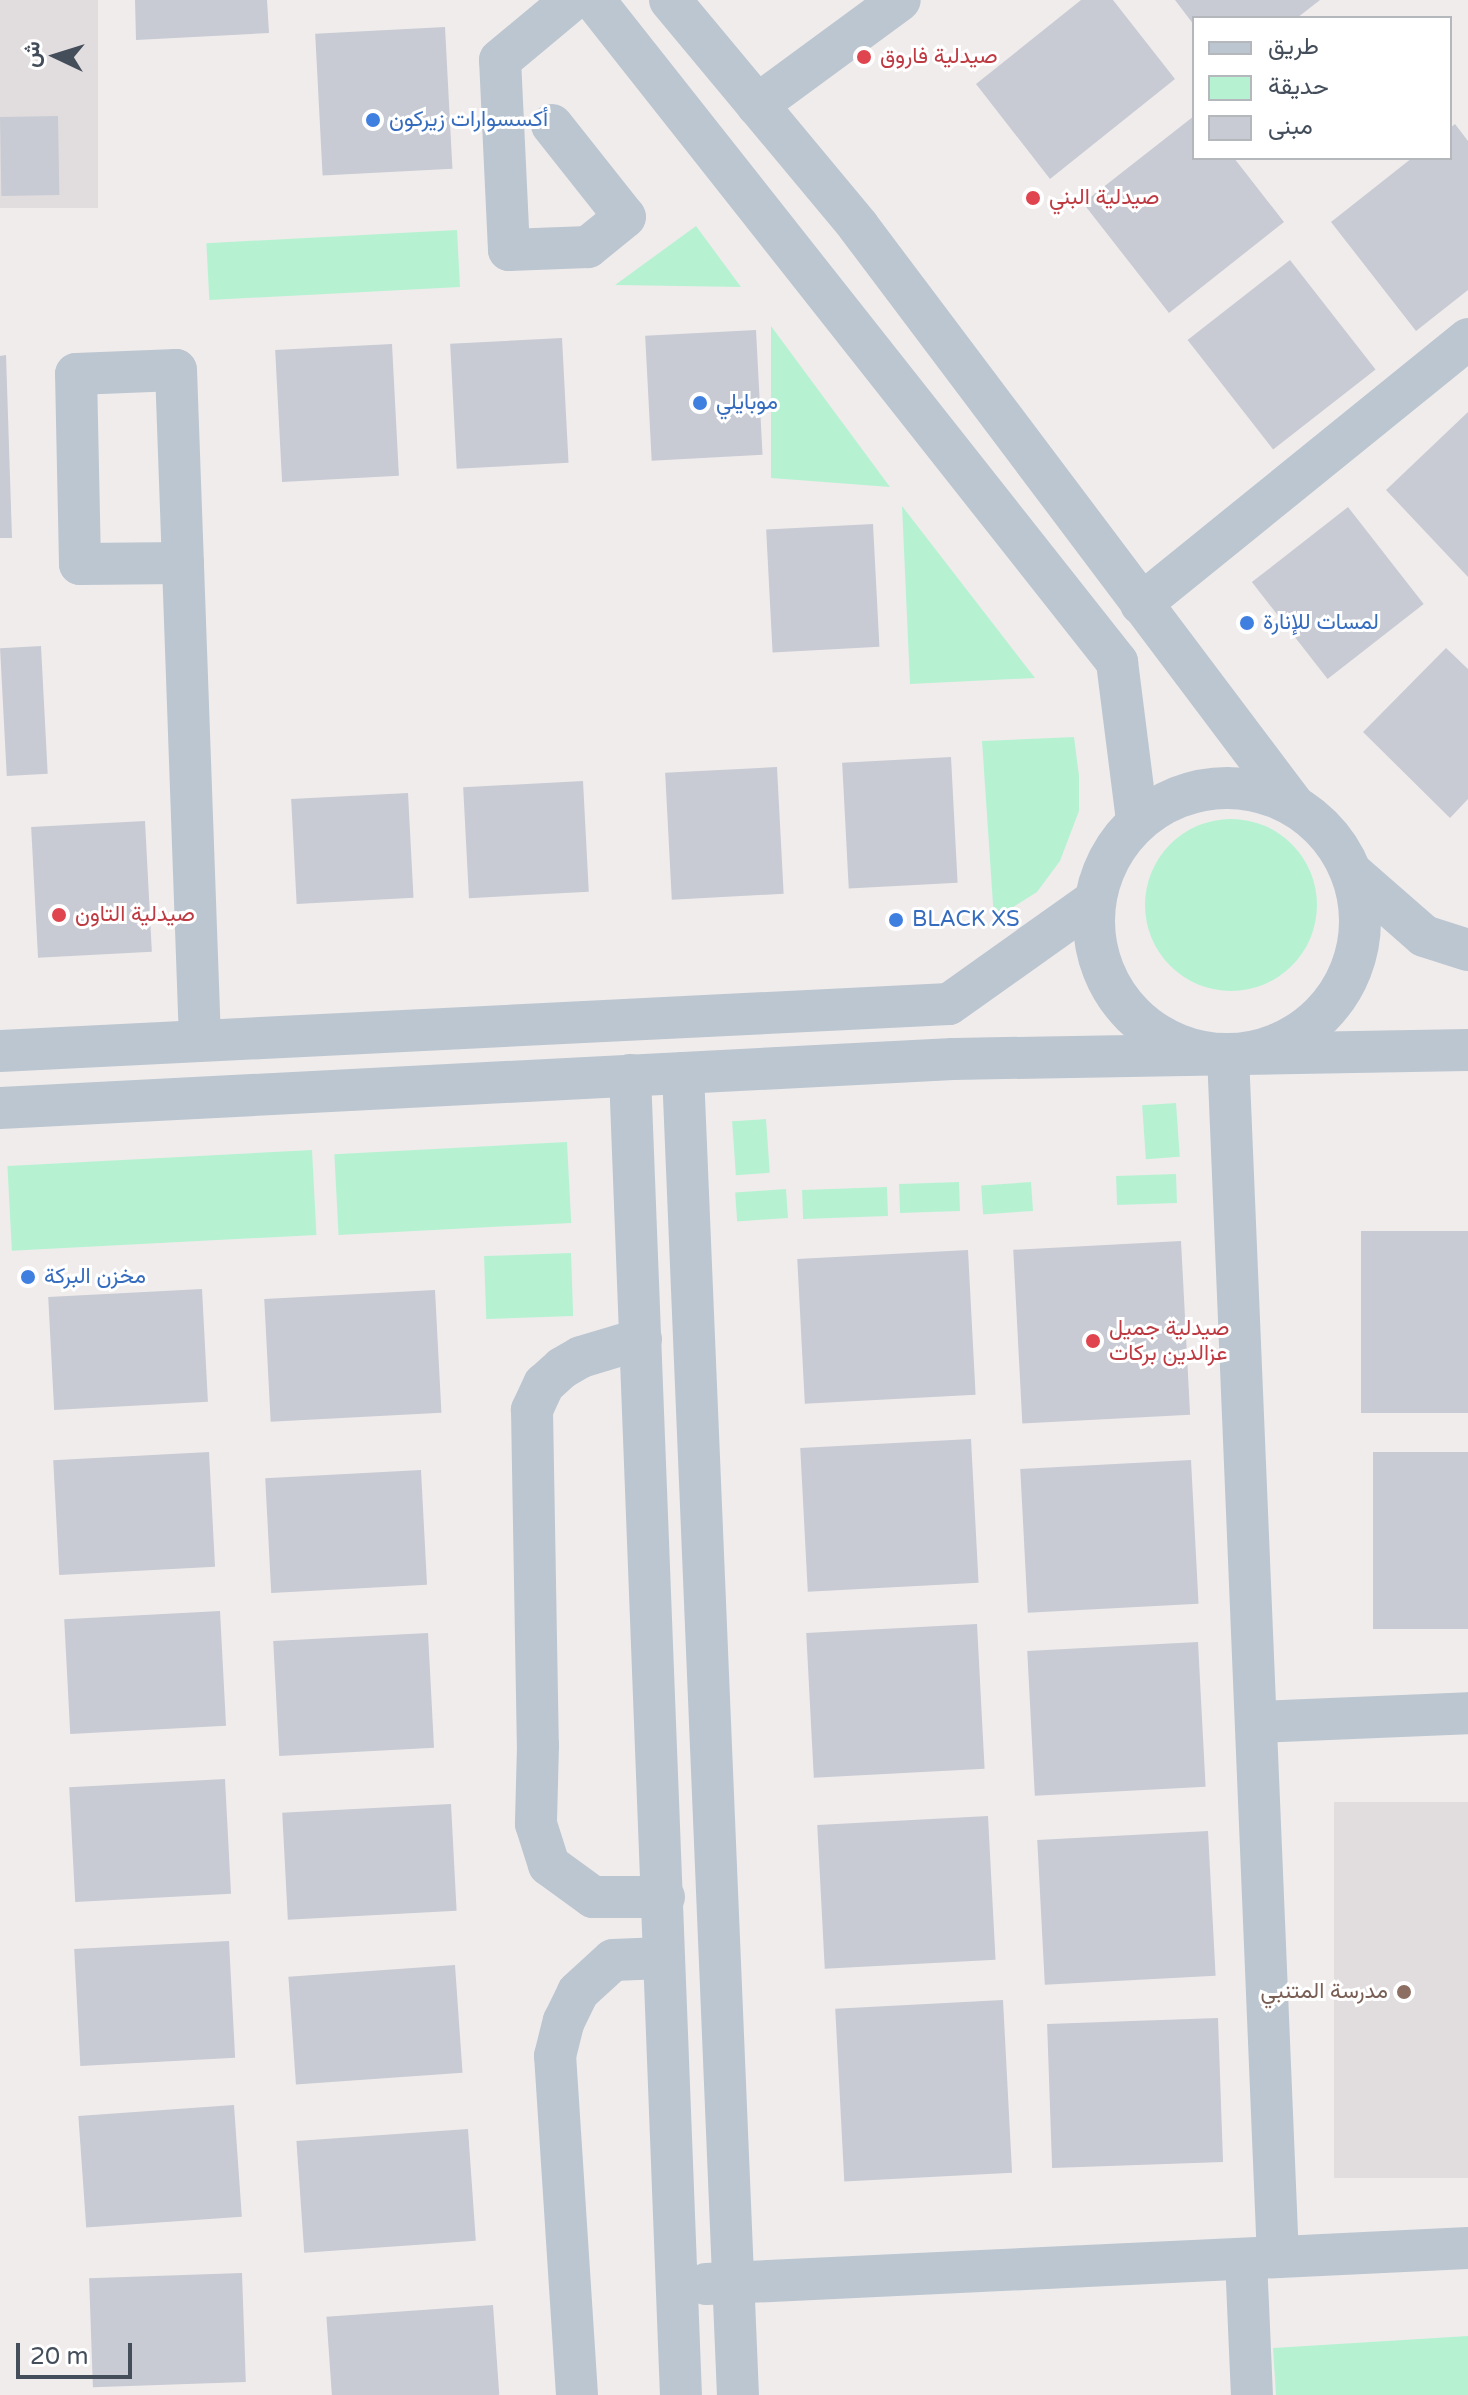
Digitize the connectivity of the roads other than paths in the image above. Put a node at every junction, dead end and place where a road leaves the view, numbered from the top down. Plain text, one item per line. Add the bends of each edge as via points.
1 (572, 0) edge
2 (594, 0) edge
3 (670, 0) edge
4 (900, 0) edge
5 (715, 54) junction
6 (668, 94) junction
7 (757, 105) junction
8 (552, 125) dead end
9 (1468, 339) edge
10 (183, 563) junction
11 (1141, 604) junction
12 (1293, 804) junction
13 (1137, 821) junction
14 (1351, 872) junction
15 (1094, 901) junction
16 (1468, 950) edge
17 (200, 1041) junction
18 (1468, 1050) edge
19 (0, 1051) edge
20 (1228, 1055) junction
21 (683, 1073) junction
22 (630, 1075) junction
23 (0, 1108) edge
24 (641, 1339) junction
25 (1468, 1713) edge
26 (1256, 1722) junction
27 (664, 1897) junction
28 (663, 1958) junction
29 (1468, 2248) edge
30 (1262, 2258) junction
31 (733, 2283) junction
32 (677, 2286) junction
33 (577, 2395) edge
34 (681, 2395) edge
35 (738, 2395) edge
36 (1252, 2395) edge

1 - 8 street via 500,60 509,250 588,247 625,217
2 - 6 street
3 - 5 street
4 - 7 street
5 - 6 street
5 - 7 street
6 - 13 street via 1117,662
7 - 11 street via 858,226
9 - 11 street
10 - 10 street via 176,370 76,374 80,564
10 - 17 street
11 - 12 street
12 - 13 street via 1254,789 1213,787 1172,798
12 - 14 street via 1328,833
13 - 15 street via 1109,857
14 - 16 street via 1424,936
14 - 20 street via 1359,928 1355,957 1337,996 1296,1034 1270,1048
15 - 17 street via 949,1004
15 - 20 street via 1095,947 1112,991 1143,1025 1183,1048
17 - 19 street
18 - 20 street
20 - 21 street via 953,1059
20 - 26 street
21 - 22 street
21 - 31 street
22 - 23 street
22 - 24 street
24 - 27 street
24 - 27 street via 562,1368 544,1384 532,1410 536,1824 549,1865 593,1897
25 - 26 street
26 - 30 street
27 - 28 street
28 - 32 street
28 - 33 street via 613,1960 578,1992 555,2056
29 - 30 street
30 - 31 street
30 - 36 street
31 - 32 street
31 - 35 street
32 - 34 street

